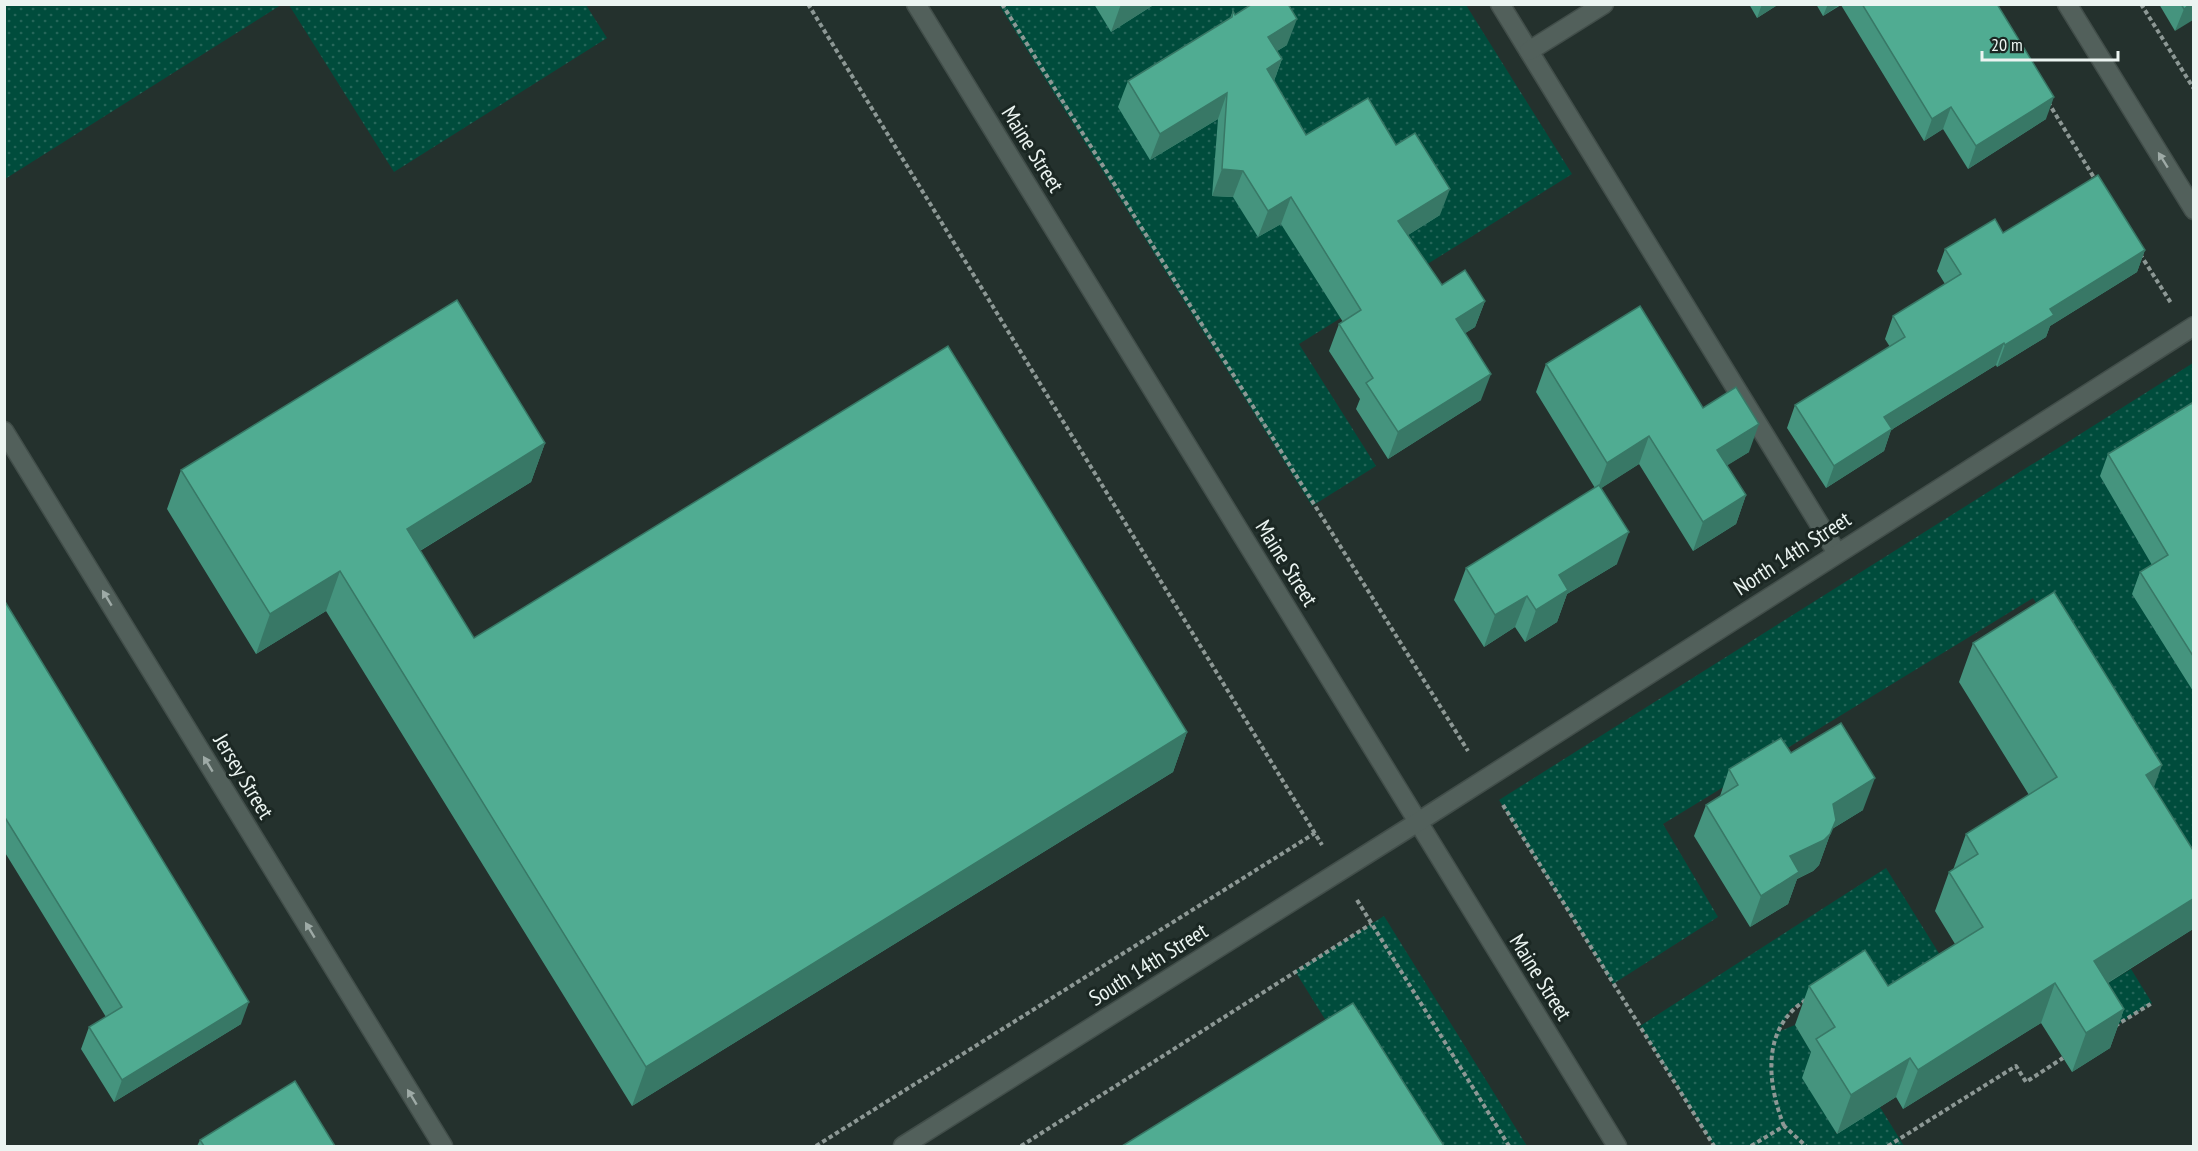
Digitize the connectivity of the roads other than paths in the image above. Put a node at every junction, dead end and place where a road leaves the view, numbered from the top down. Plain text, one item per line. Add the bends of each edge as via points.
1 (916, 4) edge
2 (1500, 4) edge
3 (1604, 4) edge
4 (2067, 4) edge
5 (1529, 51) junction
6 (2193, 210) edge
7 (2190, 328) edge
8 (4, 431) edge
9 (1837, 553) junction
10 (1418, 822) junction
11 (443, 1146) edge
12 (903, 1146) edge
13 (1617, 1146) edge

1 - 10 street, Maine Street
2 - 5 street
3 - 5 street
6 -> 4 street
5 - 9 street
7 - 9 street, North 14th Street
11 -> 8 street, Jersey Street
9 - 10 street, North 14th Street
10 - 12 street, South 14th Street
10 - 13 street, Maine Street

